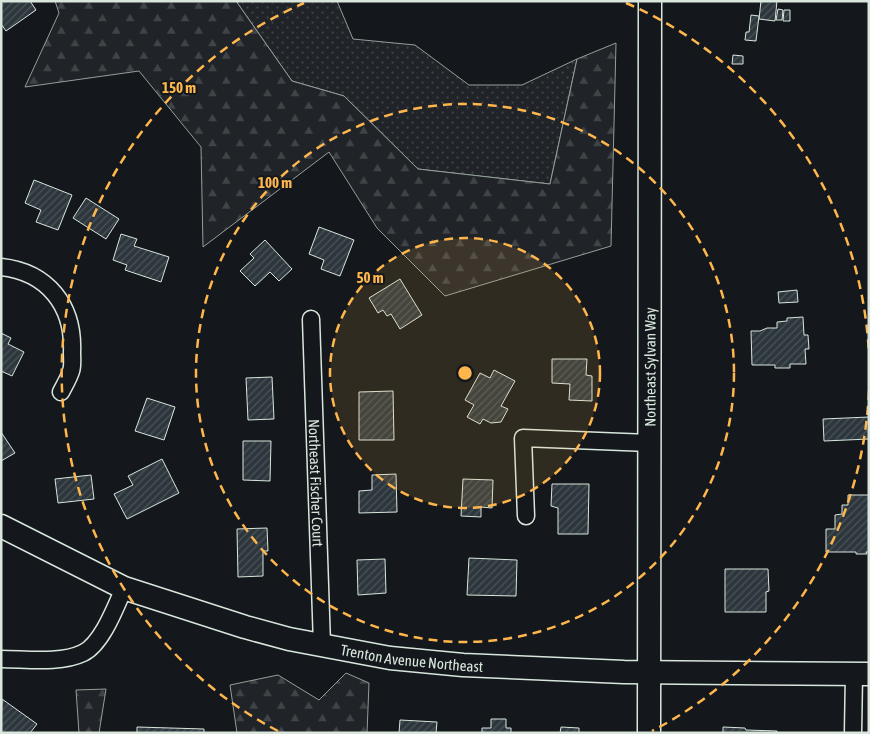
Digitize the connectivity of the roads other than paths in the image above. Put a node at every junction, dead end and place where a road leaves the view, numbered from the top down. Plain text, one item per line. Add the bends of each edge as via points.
1 (650, 1) edge
2 (1, 267) edge
3 (311, 320) dead end
4 (61, 392) dead end
5 (649, 443) junction
6 (526, 516) dead end
7 (1, 526) edge
8 (124, 588) junction
9 (322, 645) junction
10 (1, 659) edge
11 (649, 672) junction
12 (861, 674) edge
13 (649, 733) edge
14 (853, 733) edge

1 - 5 main road, Northeast Sylvan Way
2 - 4 street via 15,268 38,278 57,294 69,315 72,370
3 - 9 street, Northeast Fischer Court
5 - 6 street via 523,438
5 - 11 main road, Northeast Sylvan Way
7 - 8 main road, Trenton Avenue Northeast
8 - 9 main road, Trenton Avenue Northeast via 245,627
8 - 10 street via 100,637 84,652 65,659
9 - 11 main road, Trenton Avenue Northeast via 390,658 439,663
11 - 12 main road, Trenton Avenue Northeast
11 - 13 main road, Northeast Sylvan Way
12 - 14 street

